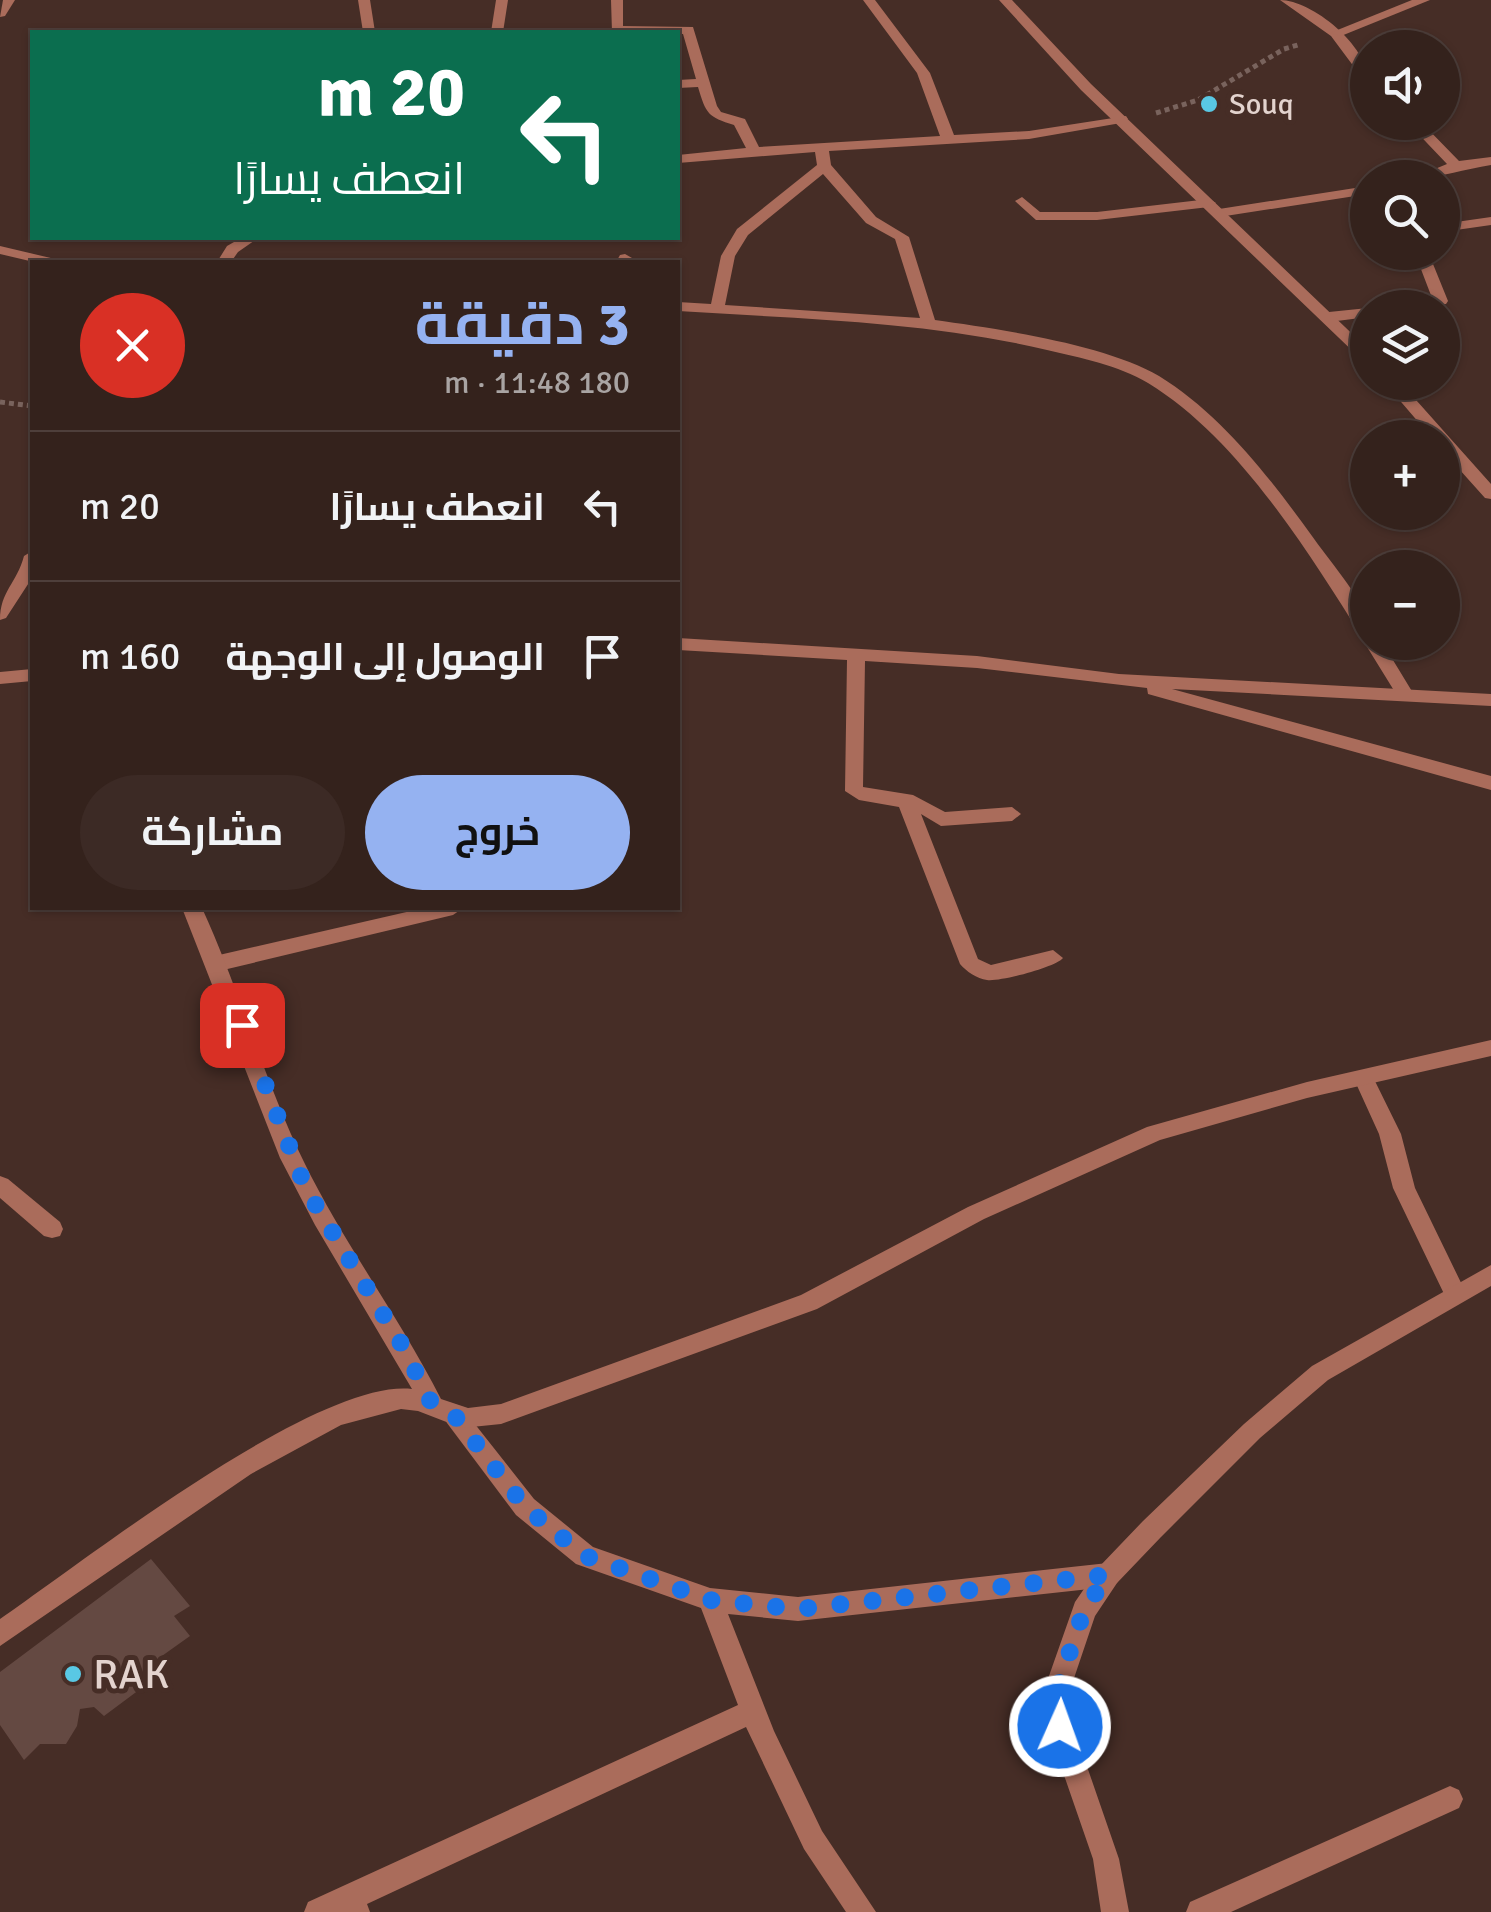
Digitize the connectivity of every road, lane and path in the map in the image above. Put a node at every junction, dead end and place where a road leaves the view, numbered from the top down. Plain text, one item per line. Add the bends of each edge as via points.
1 (9, 0) edge
2 (364, 0) edge
3 (502, 0) edge
4 (617, 0) edge
5 (869, 0) edge
6 (1004, 0) edge
7 (1286, 0) edge
8 (1424, 0) edge
9 (0, 14) edge
10 (369, 30) edge
11 (497, 30) edge
12 (1336, 33) junction
13 (1350, 52) edge
14 (704, 83) junction
15 (680, 84) edge
16 (1122, 120) junction
17 (1431, 140) edge
18 (949, 141) junction
19 (822, 148) junction
20 (754, 151) junction
21 (680, 159) edge
22 (1450, 160) edge
23 (1491, 161) edge
24 (1460, 165) edge
25 (824, 166) junction
26 (1350, 192) edge
27 (1022, 201) dead end
28 (1214, 208) junction
29 (1491, 221) edge
30 (1460, 225) edge
31 (248, 240) edge
32 (0, 250) edge
33 (42, 260) edge
34 (225, 260) edge
35 (680, 307) edge
36 (717, 309) junction
37 (1350, 314) edge
38 (1329, 317) junction
39 (929, 324) junction
40 (1350, 339) edge
41 (1407, 400) edge
42 (0, 402) edge
43 (30, 406) edge
44 (1491, 494) edge
45 (30, 564) edge
46 (1350, 605) edge
47 (0, 614) edge
48 (680, 644) edge
49 (856, 653) junction
50 (1385, 660) edge
51 (30, 676) edge
52 (0, 678) edge
53 (1119, 680) junction
54 (1404, 693) junction
55 (1491, 700) edge
56 (1491, 784) edge
57 (906, 800) junction
58 (1012, 814) dead end
59 (193, 910) edge
60 (435, 910) edge
61 (400, 914) edge
62 (1053, 958) dead end
63 (219, 963) junction
64 (1491, 1048) edge
65 (1364, 1080) junction
66 (0, 1185) edge
67 (52, 1229) dead end
68 (1491, 1275) edge
69 (1456, 1293) junction
70 (444, 1410) junction
71 (1108, 1575) junction
72 (710, 1600) junction
73 (0, 1634) edge
74 (753, 1710) junction
75 (1450, 1799) dead end
76 (354, 1904) edge
77 (318, 1912) edge
78 (862, 1912) edge
79 (1116, 1912) edge
80 (1200, 1912) edge

1 - 9 street
2 - 10 street
3 - 11 street
4 - 14 street via 617,30 688,30
5 - 18 street via 923,73
6 - 16 street
7 - 12 street
8 - 12 street
12 - 13 street
12 - 16 path via 1284,50 1198,100
14 - 15 street
14 - 20 street via 716,115 740,122
16 - 18 street
16 - 28 street
17 - 22 street
18 - 19 street
19 - 20 street
19 - 25 street
20 - 21 street
23 - 24 street
25 - 36 street via 742,232 728,256
25 - 39 street via 871,220 902,237
26 - 28 street
27 - 28 street via 1036,216
28 - 38 street
29 - 30 street
31 - 34 street
32 - 33 street
35 - 36 street
36 - 39 street
37 - 38 street
38 - 40 street
39 - 46 street via 1050,345 1154,380 1210,427 1266,488
41 - 44 street
42 - 43 path
45 - 47 street
48 - 49 street
49 - 53 street
49 - 57 street via 854,791
50 - 54 street
51 - 52 street
53 - 54 street
53 - 56 street
54 - 55 street
57 - 58 street via 941,819
57 - 62 street via 970,964 989,973
59 - 63 street
60 - 61 street
61 - 63 street
63 - 70 street via 306,1189
64 - 65 street
65 - 69 street via 1390,1134 1404,1188
65 - 70 street via 1155,1133 976,1213 809,1302 520,1408 476,1420
66 - 67 street
68 - 69 street
69 - 71 street via 1320,1373
70 - 72 street via 525,1507 585,1556
70 - 73 street via 410,1398 389,1400 298,1435 240,1467
71 - 72 street via 798,1609
71 - 79 street via 1084,1610 1056,1693
72 - 74 street
74 - 76 street
74 - 78 street via 813,1840
75 - 80 street
76 - 77 street

